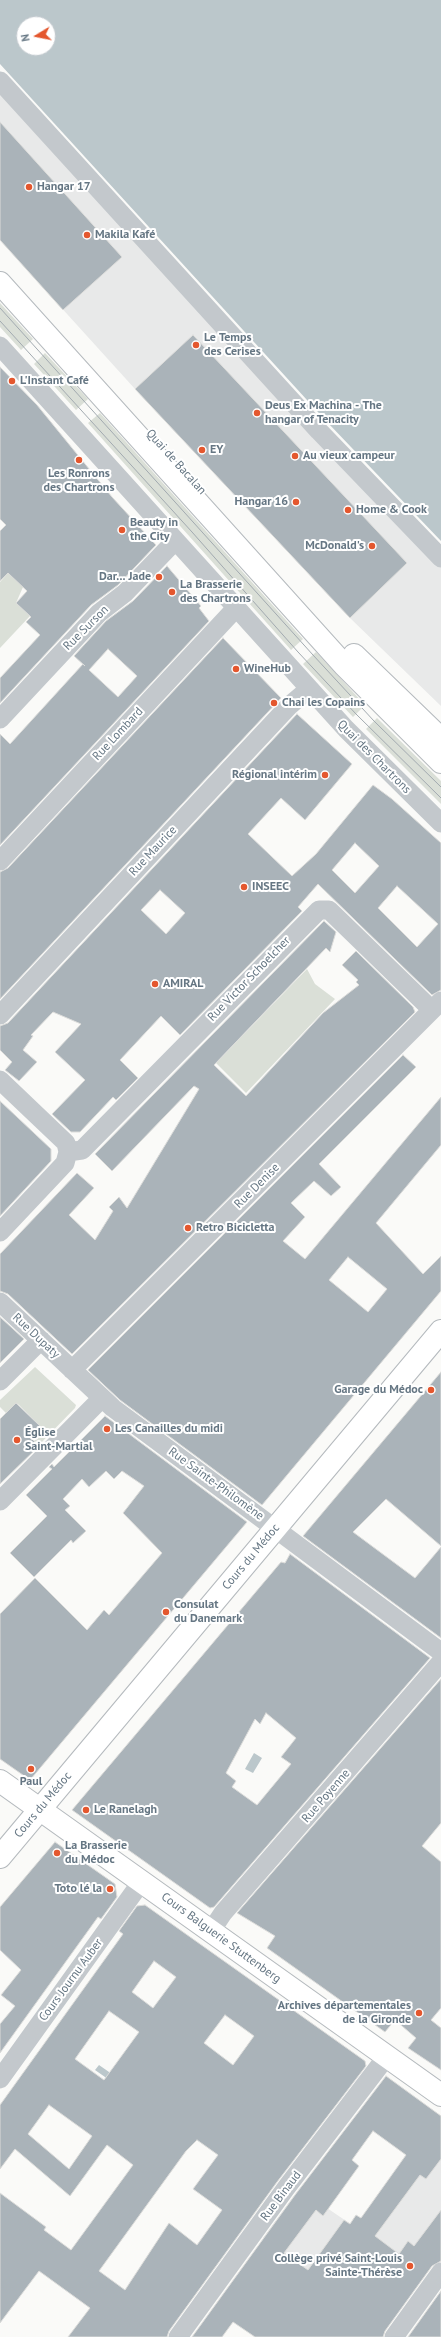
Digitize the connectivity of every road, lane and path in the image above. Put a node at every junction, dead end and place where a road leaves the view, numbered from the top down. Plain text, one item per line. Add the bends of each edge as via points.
1 (0, 81) edge
2 (0, 267) edge
3 (0, 282) edge
4 (0, 346) edge
5 (175, 540) junction
6 (441, 558) edge
7 (236, 608) junction
8 (349, 660) junction
9 (308, 689) junction
10 (0, 719) edge
11 (441, 739) edge
12 (441, 762) edge
13 (441, 823) edge
14 (0, 861) edge
15 (437, 1006) edge
16 (0, 1014) edge
17 (0, 1080) edge
18 (68, 1152) junction
19 (0, 1232) edge
20 (0, 1302) edge
21 (441, 1331) edge
22 (41, 1340) junction
23 (72, 1370) junction
24 (0, 1381) edge
25 (102, 1398) junction
26 (0, 1501) edge
27 (275, 1528) junction
28 (441, 1652) edge
29 (441, 1662) edge
30 (0, 1781) edge
31 (40, 1809) junction
32 (0, 1857) edge
33 (142, 1881) junction
34 (211, 1931) junction
35 (387, 2056) junction
36 (0, 2079) edge
37 (441, 2095) edge
38 (441, 2272) edge
39 (178, 2337) edge
40 (394, 2337) edge

1 - 6 street via 174,283
2 - 8 main road, Quai de Bacalan
3 - 8 main road, Quai de Bacalan
4 - 5 street
5 - 7 street
5 - 10 street, Rue Surson via 125,593 99,613
7 - 9 street
7 - 14 street, Rue Lombard
8 - 11 main road
8 - 12 main road
9 - 13 street, Quai des Chartrons
9 - 16 street, Rue Maurice via 289,706
15 - 18 street, Rue Victor Schoelcher via 330,910 319,910 82,1150
15 - 23 street, Rue Denise
17 - 18 street via 66,1143
18 - 19 street via 65,1163
20 - 22 street, Rue Dupaty
21 - 27 main road, Cours du Médoc
22 - 23 street, Rue Dupaty
22 - 24 street
23 - 25 street, Rue Sainte-Philomène
25 - 26 street
25 - 27 street, Rue Sainte-Philomène
27 - 28 street, Rue Sainte-Philomène
27 - 31 main road, Cours du Médoc
29 - 34 street, Rue Poyenne via 223,1913
30 - 31 main road, Cours Balguerie Stuttenberg
31 - 32 main road, Cours du Médoc
31 - 33 main road, Cours Balguerie Stuttenberg
33 - 34 main road, Cours Balguerie Stuttenberg
33 - 36 street, Cours Journu Auber
34 - 35 main road, Cours Balguerie Stuttenberg
35 - 37 main road, Cours Balguerie Stuttenberg
35 - 39 street, Rue Binaud via 286,2188
38 - 40 street

